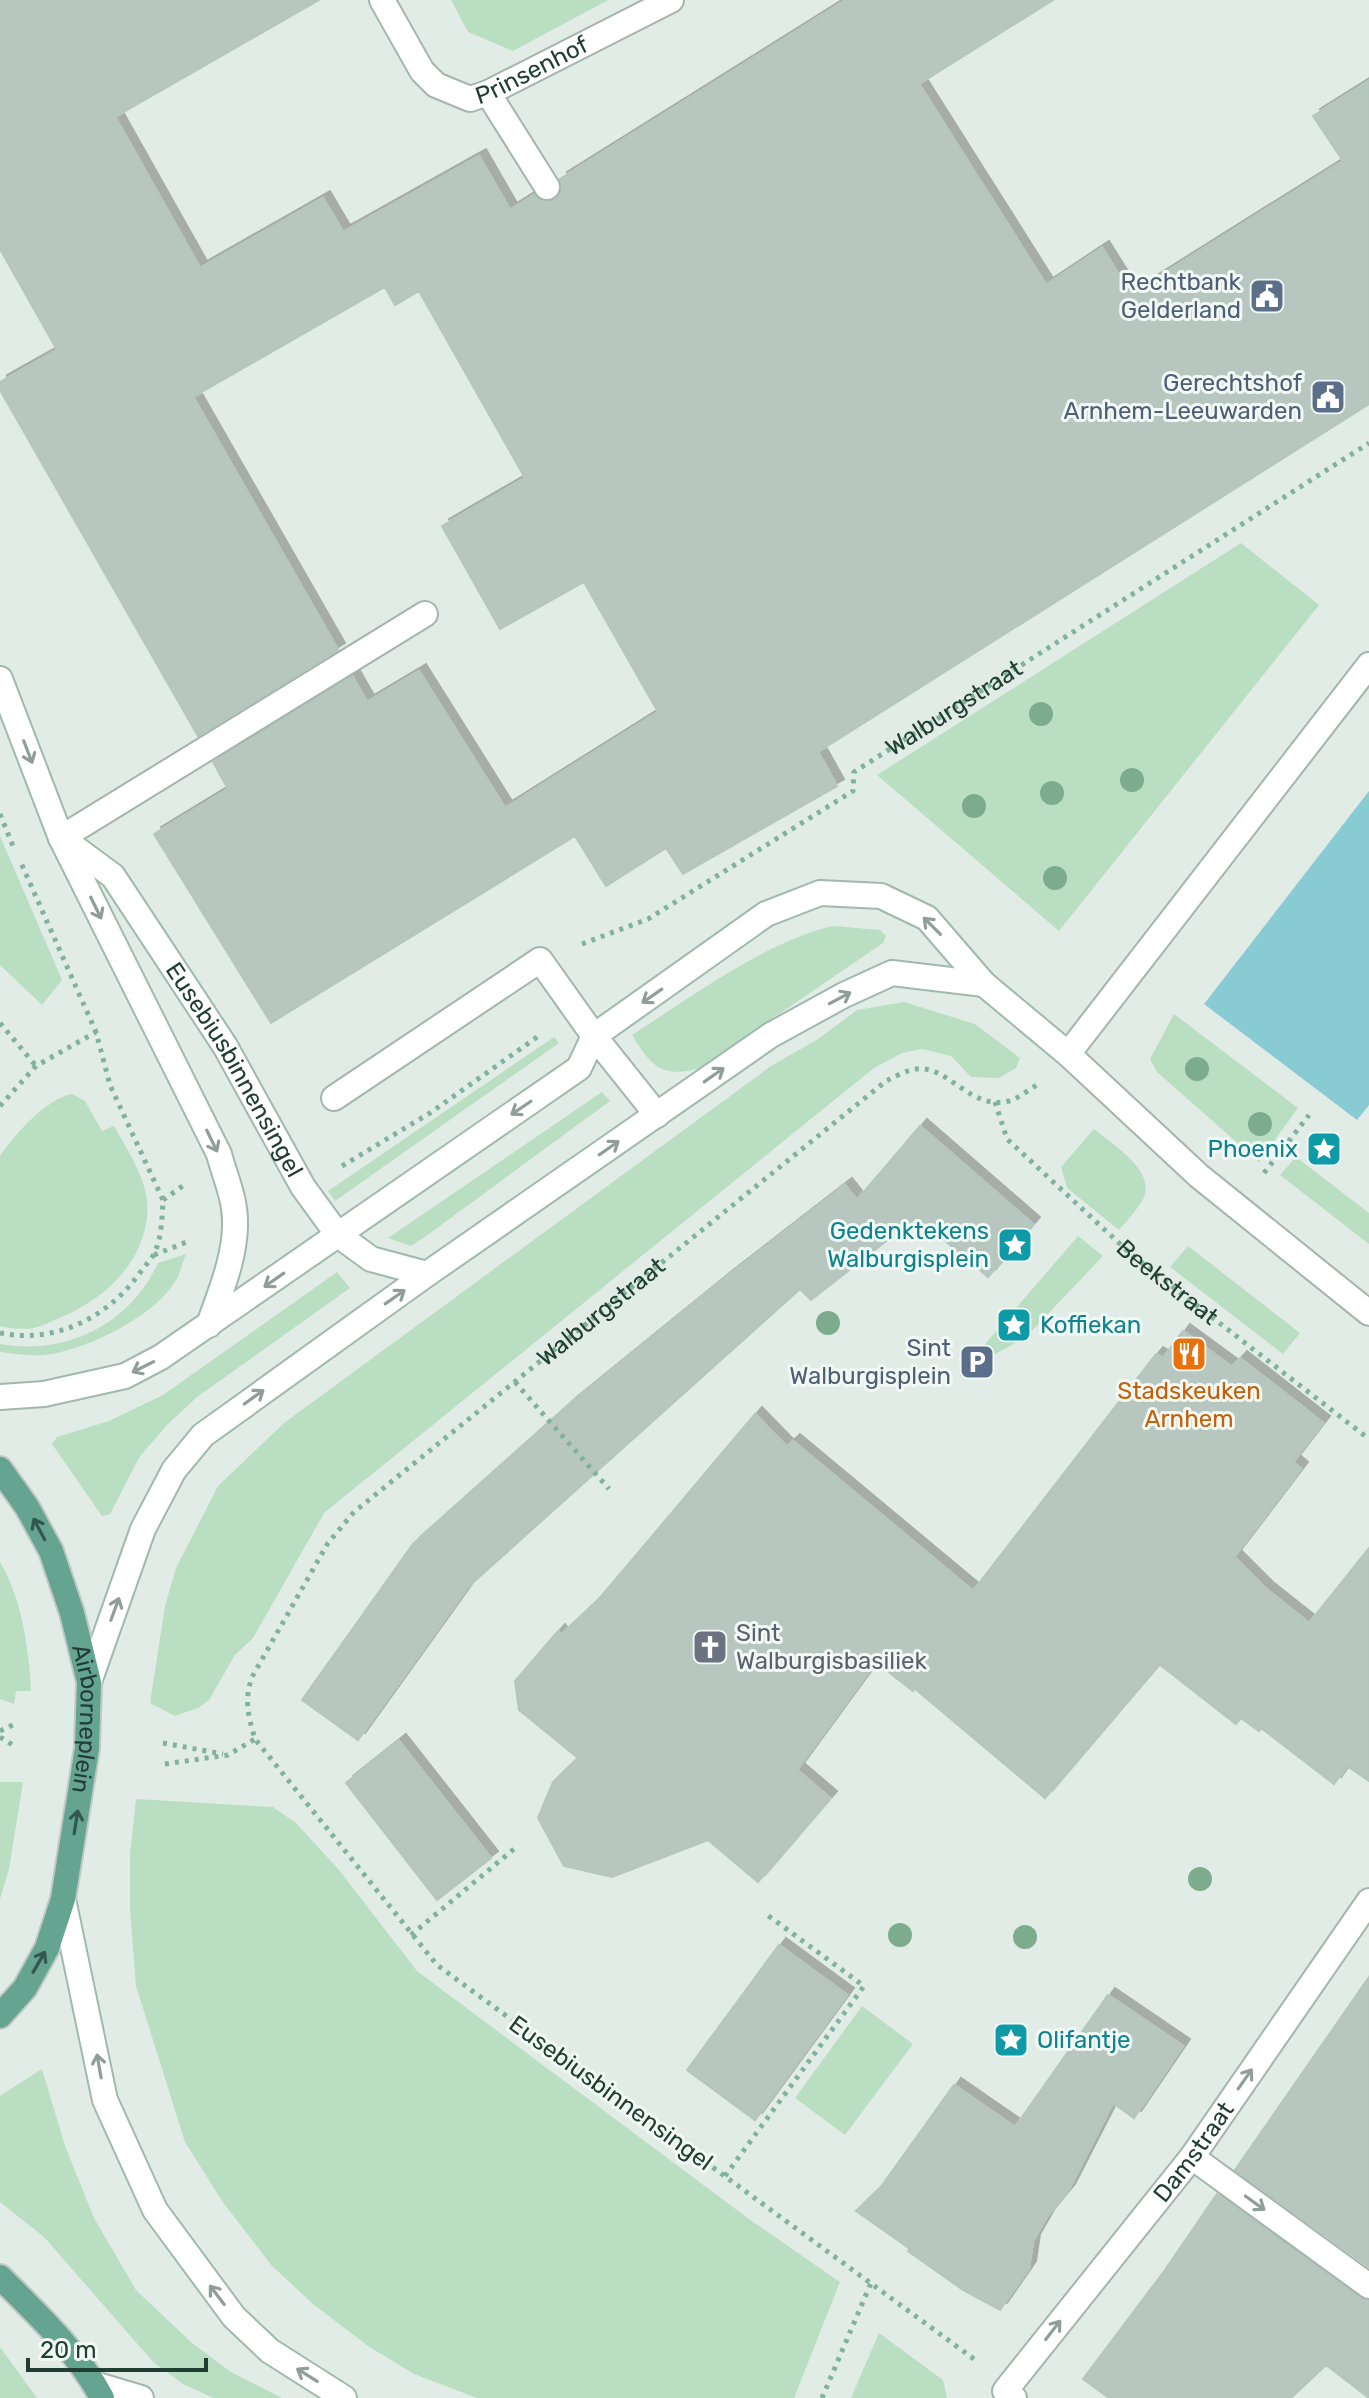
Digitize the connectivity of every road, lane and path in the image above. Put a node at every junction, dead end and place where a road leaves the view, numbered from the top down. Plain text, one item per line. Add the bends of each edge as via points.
1 (382, 0) edge
2 (671, 0) edge
3 (488, 93) junction
4 (547, 187) dead end
5 (1369, 443) edge
6 (425, 614) dead end
7 (1369, 665) edge
8 (0, 679) edge
9 (0, 814) edge
10 (61, 838) junction
11 (540, 960) junction
12 (984, 984) junction
13 (0, 1023) edge
14 (96, 1032) junction
15 (594, 1036) junction
16 (1068, 1054) junction
17 (36, 1066) junction
18 (334, 1098) dead end
19 (995, 1102) junction
20 (0, 1106) edge
21 (657, 1115) junction
22 (1309, 1115) dead end
23 (303, 1187) junction
24 (1236, 1209) junction
25 (236, 1223) junction
26 (338, 1235) junction
27 (153, 1256) junction
28 (427, 1274) junction
29 (1369, 1313) edge
30 (209, 1325) junction
31 (0, 1333) edge
32 (515, 1382) junction
33 (0, 1397) edge
34 (1369, 1439) edge
35 (0, 1469) edge
36 (609, 1489) dead end
37 (89, 1682) junction
38 (15, 1724) dead end
39 (0, 1731) edge
40 (0, 1737) edge
41 (255, 1739) junction
42 (163, 1743) dead end
43 (16, 1747) dead end
44 (228, 1755) junction
45 (165, 1764) dead end
46 (514, 1849) dead end
47 (63, 1899) junction
48 (1369, 1901) edge
49 (766, 1914) dead end
50 (411, 1935) junction
51 (0, 2016) edge
52 (1192, 2157) junction
53 (725, 2176) junction
54 (0, 2277) edge
55 (871, 2283) junction
56 (1369, 2286) edge
57 (98, 2391) edge
58 (1009, 2395) edge
59 (141, 2398) edge
60 (344, 2398) edge
61 (822, 2398) edge

1 - 3 street, Prinsenhof via 422,71 436,85 470,99
2 - 3 street, Prinsenhof
3 - 4 street
5 - 11 path, Walburgstraat via 854,772 853,791 648,919
6 - 10 street
7 - 16 street
8 -> 10 street, Eusebiusbinnensingel
9 - 14 path
10 - 23 street, Eusebiusbinnensingel via 113,876 225,1046
10 -> 25 street, Eusebiusbinnensingel via 219,1154
11 - 15 street
11 - 18 street
12 -> 15 street via 927,918 881,896 820,893 766,914
12 - 16 street
21 -> 12 street via 771,1035 892,973
13 - 17 path
14 - 17 path
14 - 27 path via 110,1085 163,1200 161,1234
15 - 21 street
15 - 23 path via 551,1027 430,1113
15 -> 26 street via 579,1068
16 - 19 path via 1042,1082 1011,1100
16 - 24 street
17 - 20 path
19 - 32 path, Walburgstraat via 928,1069 913,1069 886,1081
19 - 34 path, Beekstraat via 1007,1139 1133,1256
28 -> 21 street
22 - 24 path
23 - 26 street, Eusebiusbinnensingel
24 - 29 street
25 - 27 path
25 - 30 street, Eusebiusbinnensingel via 227,1274
26 - 28 street, Eusebiusbinnensingel via 371,1259
26 -> 30 street
27 - 31 path via 126,1292 99,1314 43,1335
37 -> 28 street via 143,1529 174,1470 203,1435
30 -> 33 street via 125,1376 44,1394
32 - 36 path
32 - 41 path, Walburgstraat via 340,1527 252,1677 245,1708
37 -> 35 main road, Airborneplein via 51,1551
47 -> 37 main road, Airborneplein via 87,1748
38 - 39 path
40 - 43 path
41 - 44 path
41 - 50 path, Eusebiusbinnensingel
42 - 44 path
44 - 45 path
46 - 50 path
51 -> 47 main road, Airborneplein via 25,1988 47,1948
60 -> 47 street via 270,2351 234,2317 155,2210 105,2100
52 -> 48 street, Damstraat
49 - 53 path via 864,1986
50 - 53 path, Eusebiusbinnensingel via 446,1972
52 -> 56 street
58 -> 52 street, Damstraat
53 - 55 path, Eusebiusbinnensingel
54 - 57 main road via 42,2318
55 - 58 path, Eusebiusbinnensingel via 977,2361
55 - 61 path
57 - 59 street

